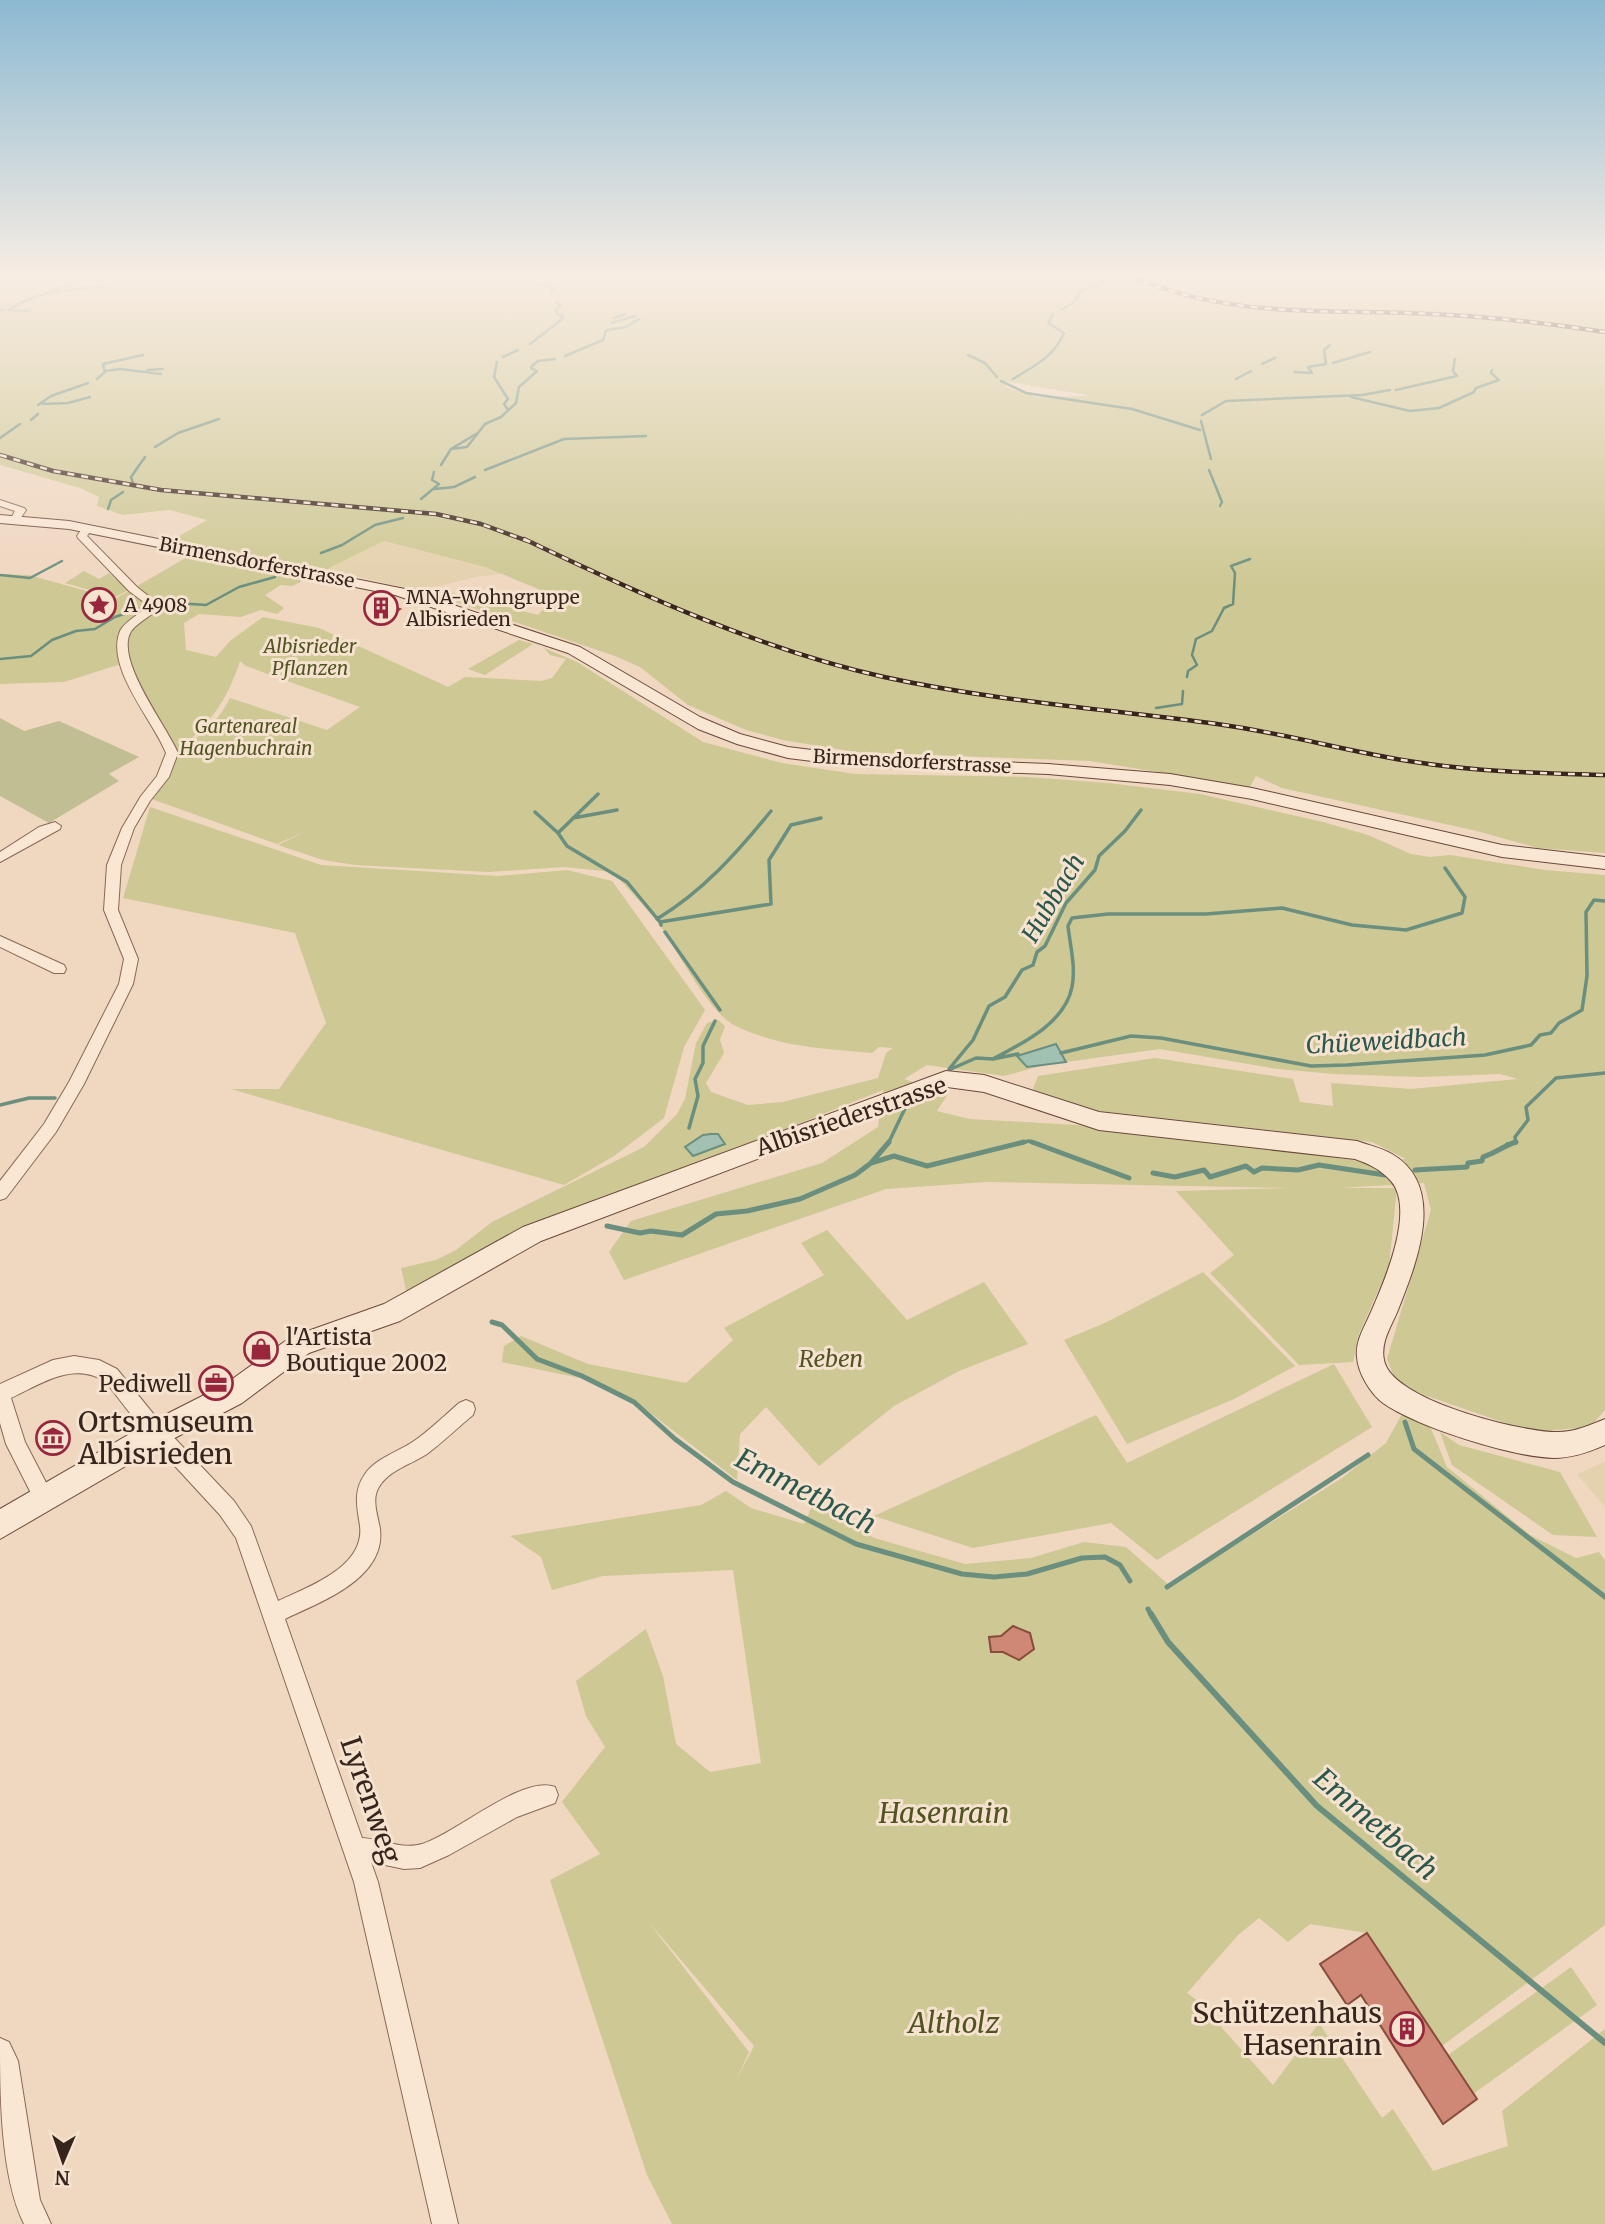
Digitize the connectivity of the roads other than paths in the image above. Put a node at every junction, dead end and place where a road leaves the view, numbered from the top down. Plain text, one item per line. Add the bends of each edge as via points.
1 (0, 503) edge
2 (8, 520) edge
3 (87, 529) junction
4 (55, 826) dead end
5 (0, 858) edge
6 (1605, 863) edge
7 (0, 941) edge
8 (59, 969) dead end
9 (0, 1193) edge
10 (1, 1393) edge
11 (466, 1409) dead end
12 (1605, 1432) edge
13 (157, 1433) junction
14 (44, 1498) junction
15 (0, 1525) edge
16 (273, 1614) junction
17 (547, 1795) dead end
18 (356, 1850) junction
19 (0, 2052) edge
20 (38, 2224) edge
21 (445, 2224) edge

1 - 2 street via 20,510
2 - 3 main road, Birmensdorferstrasse
3 - 6 main road, Birmensdorferstrasse via 355,581 512,628 599,662 706,726 772,749 855,762 1144,776 1262,796 1473,847
3 - 9 street via 82,536 156,606 126,631 123,650 132,679 172,753 163,777 128,828 114,865 111,910 131,959 126,984 50,1128
4 - 5 street
7 - 8 street
10 - 13 street, Lyrenweg via 59,1366 99,1368 111,1375
10 - 14 street via 16,1444
11 - 16 street via 420,1449 382,1470 370,1483 365,1501 370,1544 359,1563 345,1577
12 - 13 main road, Albisriederstrasse via 1567,1444 1528,1443 1417,1406 1380,1381 1371,1364 1370,1347 1403,1263 1413,1206 1406,1181 1383,1160 1357,1150 1100,1121 956,1079 937,1081 562,1221 391,1313 300,1345 233,1394
13 - 14 main road, Albisriederstrasse
13 - 16 street, Lyrenweg via 227,1508 244,1533
14 - 15 main road, Albisriederstrasse
16 - 18 street, Lyrenweg
17 - 18 street via 529,1799 420,1856 392,1857
18 - 21 street, Lyrenweg via 400,2019
19 - 20 street via 27,2203

